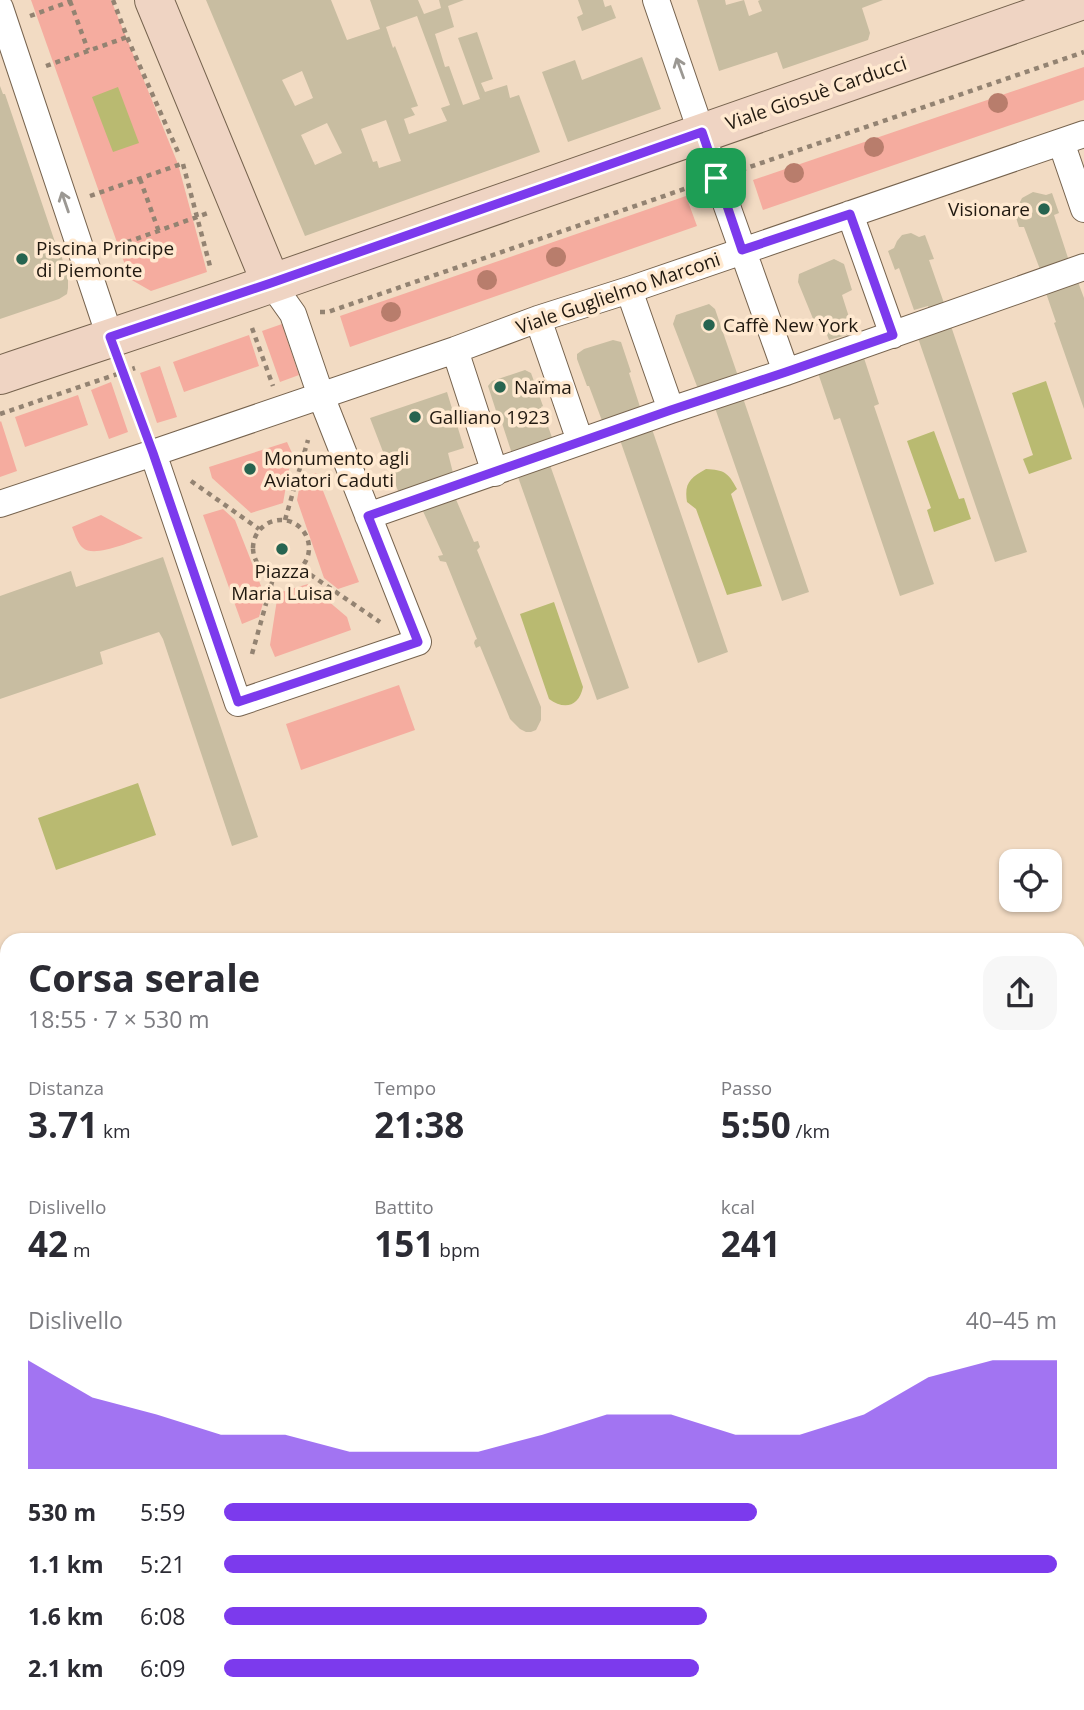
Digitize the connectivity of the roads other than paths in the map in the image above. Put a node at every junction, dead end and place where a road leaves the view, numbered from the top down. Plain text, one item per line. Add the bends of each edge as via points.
1 (656, 0) edge
2 (1083, 0) edge
3 (159, 12) edge
4 (3, 16) edge
5 (702, 132) junction
6 (1072, 138) edge
7 (1084, 209) edge
8 (850, 214) junction
9 (742, 250) junction
10 (1084, 267) edge
11 (271, 283) junction
12 (629, 290) junction
13 (538, 319) junction
14 (893, 335) junction
15 (110, 337) junction
16 (455, 350) junction
17 (786, 372) junction
18 (0, 376) edge
19 (321, 396) junction
20 (671, 410) junction
21 (580, 442) junction
22 (153, 453) junction
23 (495, 473) junction
24 (0, 504) edge
25 (368, 516) junction

5 -> 1 street
2 - 5 street, Viale Giosuè Carducci
3 - 11 street via 199,156 237,202
15 -> 4 street
5 - 9 street
5 - 11 street, Viale Giosuè Carducci
6 - 7 street
6 - 8 street, Viale Guglielmo Marconi
8 - 9 street, Viale Guglielmo Marconi
8 - 14 street
9 - 12 street, Viale Guglielmo Marconi
9 - 17 street
10 - 14 street
11 - 15 street, Viale Giosuè Carducci
11 - 19 street via 293,314
12 - 13 street, Viale Guglielmo Marconi
12 - 20 street
13 - 16 street, Viale Guglielmo Marconi
13 - 21 street
14 - 17 street
15 - 18 street, Viale Giosuè Carducci
16 - 19 street, Viale Guglielmo Marconi
16 - 23 street
17 - 20 street
19 - 22 street, Viale Guglielmo Marconi
19 - 25 street
20 - 21 street
21 - 23 street
22 - 24 street, Viale Guglielmo Marconi
22 - 25 street via 238,702 418,642
23 - 25 street

